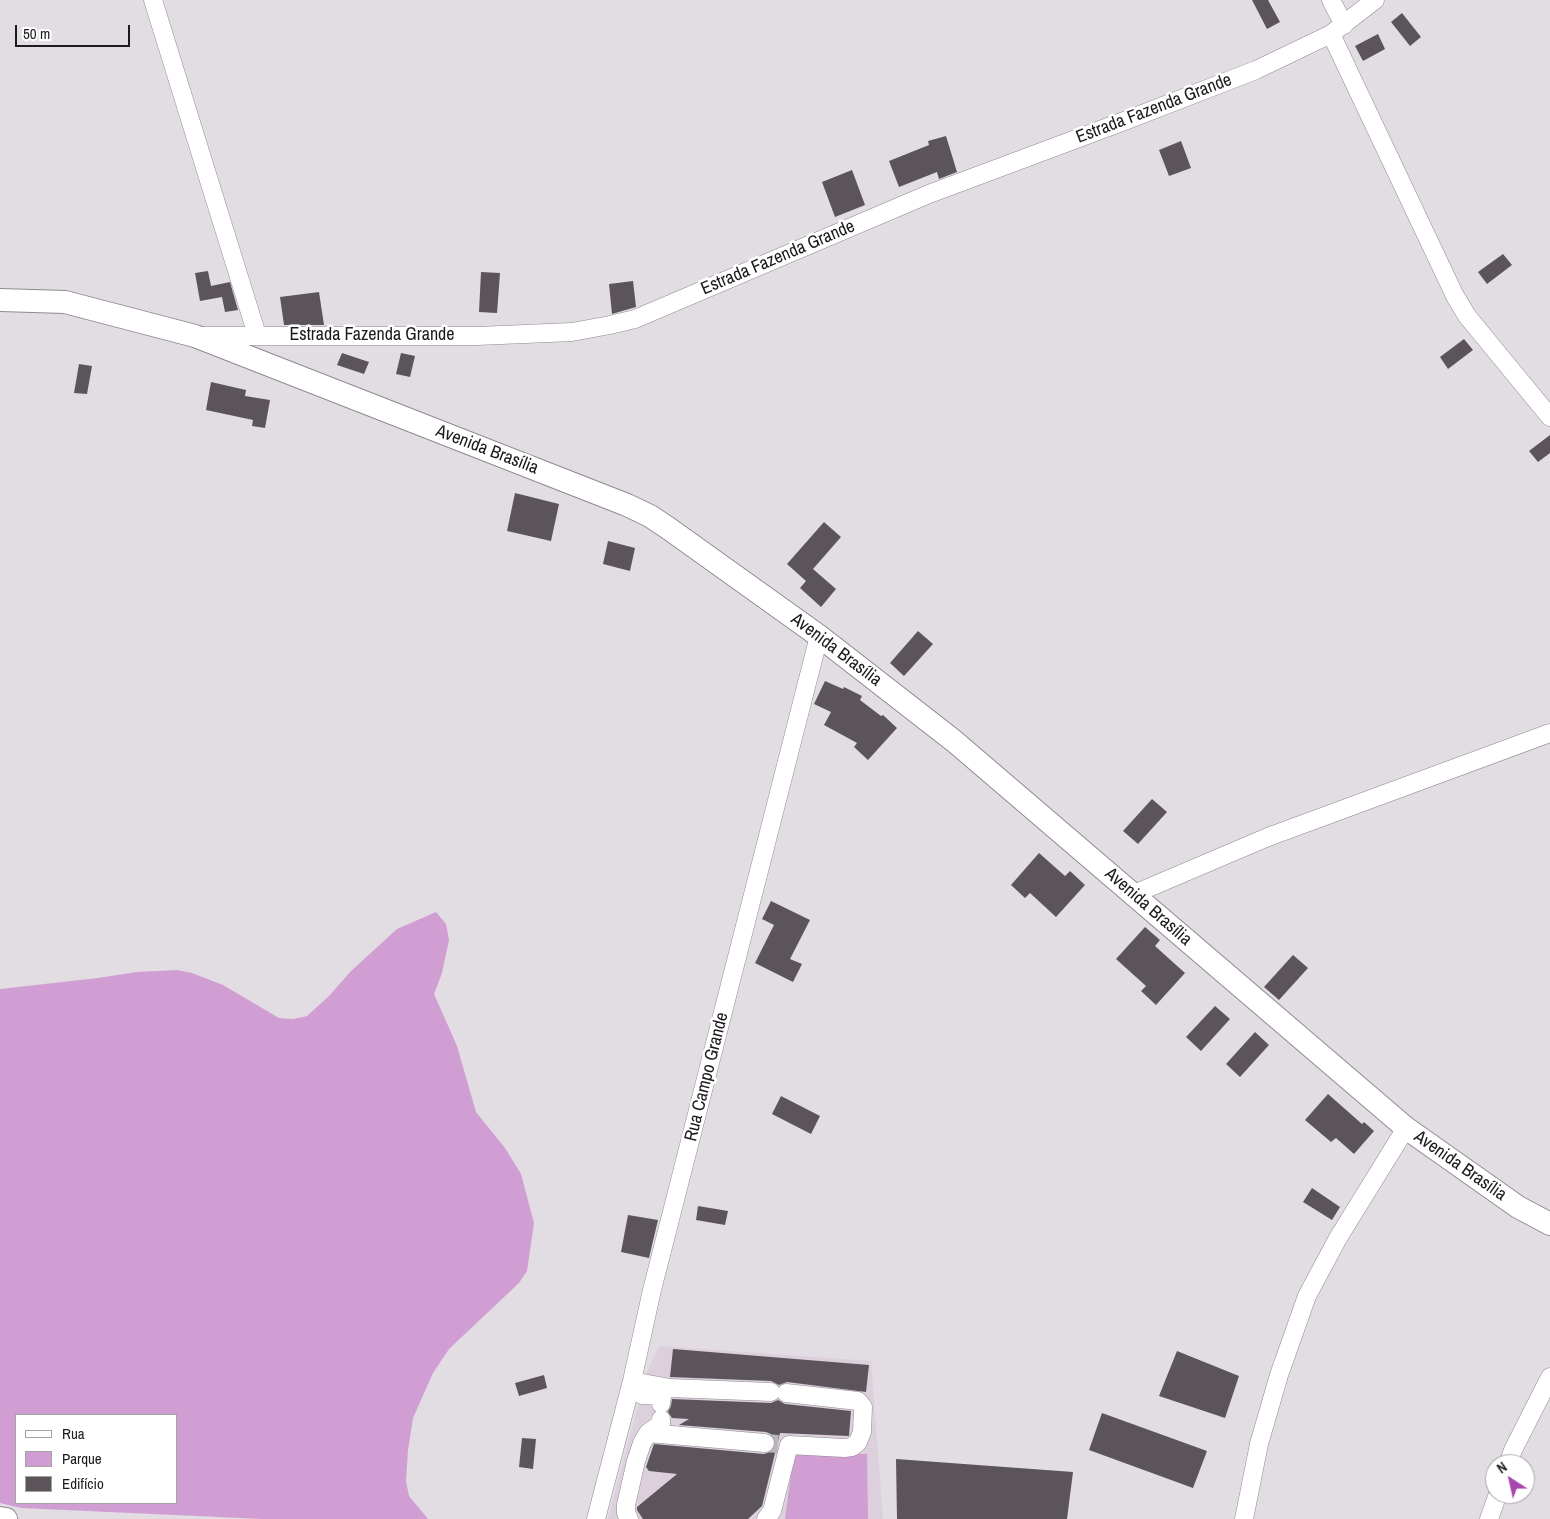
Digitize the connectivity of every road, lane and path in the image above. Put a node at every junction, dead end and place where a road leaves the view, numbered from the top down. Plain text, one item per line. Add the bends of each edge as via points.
1 (153, 0) edge
2 (1331, 0) edge
3 (1375, 0) edge
4 (1337, 30) junction
5 (0, 300) edge
6 (257, 335) junction
7 (195, 336) junction
8 (1550, 417) edge
9 (820, 636) junction
10 (1550, 732) edge
11 (1134, 894) junction
12 (1406, 1128) junction
13 (1550, 1224) edge
14 (1550, 1377) edge
15 (631, 1387) junction
16 (648, 1433) junction
17 (777, 1444) junction
18 (1512, 1454) edge
19 (1494, 1504) edge
20 (0, 1518) edge
21 (6, 1519) edge
22 (596, 1519) edge
23 (629, 1519) edge
24 (766, 1519) edge
25 (1244, 1519) edge
26 (1489, 1519) edge

1 - 6 street
2 - 4 street
3 - 4 street, Estrada Fazenda Grande
4 - 6 street, Estrada Fazenda Grande via 1232,80 930,194 635,318 572,332 477,336
4 - 8 street via 1455,296 1467,316
5 - 7 main road, Avenida Brasília via 65,302
6 - 7 street, Estrada Fazenda Grande
7 - 9 main road, Avenida Brasília via 627,505 668,528
9 - 11 main road, Avenida Brasília via 954,741
9 - 15 street, Rua Campo Grande via 652,1290
10 - 11 street via 1268,837
11 - 12 main road, Avenida Brasília
12 - 13 main road, Avenida Brasília via 1518,1206
12 - 25 street via 1338,1238 1308,1296 1279,1375 1259,1444
14 - 18 street
15 - 16 street via 662,1396 661,1424
15 - 17 street via 778,1393 855,1400 863,1407 862,1432 852,1447
15 - 22 street, Rua Campo Grande
16 - 17 street
16 - 23 street via 631,1480 626,1514
17 - 24 street via 772,1511
19 - 26 street
20 - 21 main road

